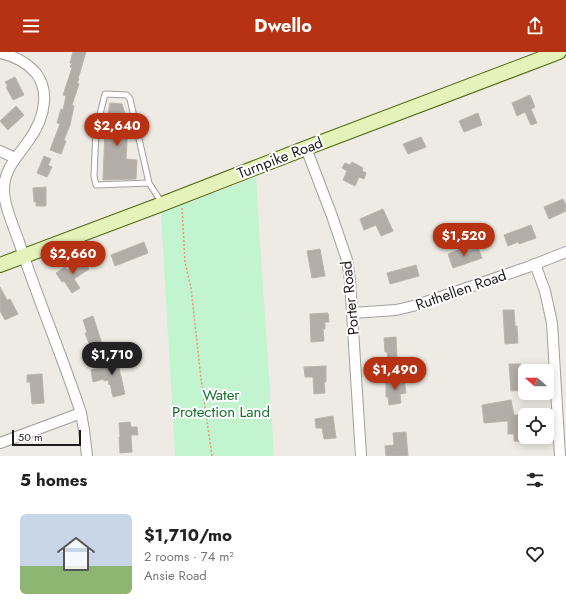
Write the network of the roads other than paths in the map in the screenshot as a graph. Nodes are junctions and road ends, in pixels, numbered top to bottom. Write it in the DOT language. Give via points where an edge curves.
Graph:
graph roads {
  1 [pos="559,52"];
  2 [pos="0,53"];
  3 [pos="306,148"];
  4 [pos="0,151"];
  5 [pos="15,158"];
  6 [pos="149,184"];
  7 [pos="162,204"];
  8 [pos="566,252"];
  9 [pos="24,256"];
  10 [pos="535,264"];
  11 [pos="0,265"];
  12 [pos="352,314"];
  13 [pos="81,413"];
  14 [pos="0,443"];
  15 [pos="87,456"];
  16 [pos="361,456"];
  17 [pos="560,456"];
  1 -- 3 [label="main road, Turnpike Road"];
  2 -- 5 [label="street" via="16,57 28,65 39,78 45,94 40,120"];
  3 -- 7 [label="main road, Turnpike Road"];
  3 -- 12 [label="street, Porter Road" via="347,260"];
  4 -- 5 [label="street"];
  5 -- 9 [label="street" via="7,174 4,192"];
  6 -- 6 [label="lane" via="130,99 127,95 105,94 96,130 96,185"];
  6 -- 7 [label="lane"];
  7 -- 9 [label="main road, Turnpike Road"];
  8 -- 10 [label="street, Ruthellen Road"];
  9 -- 11 [label="main road, Turnpike Road"];
  9 -- 13 [label="street"];
  10 -- 12 [label="street, Ruthellen Road" via="406,308"];
  10 -- 17 [label="street" via="545,291 552,323"];
  12 -- 16 [label="street, Porter Road"];
  13 -- 14 [label="street"];
  13 -- 15 [label="street"];
}
